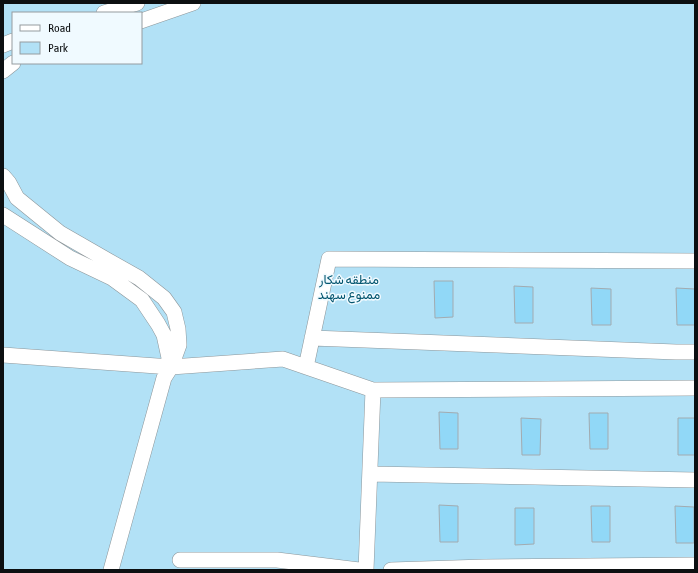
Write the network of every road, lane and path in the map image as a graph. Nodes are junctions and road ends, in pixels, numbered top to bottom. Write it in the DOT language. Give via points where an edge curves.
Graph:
graph roads {
  1 [pos="137,3"];
  2 [pos="193,3"];
  3 [pos="107,12"];
  4 [pos="142,21"];
  5 [pos="12,64"];
  6 [pos="3,71"];
  7 [pos="5,181"];
  8 [pos="3,215"];
  9 [pos="695,261"];
  10 [pos="312,338"];
  11 [pos="695,352"];
  12 [pos="3,355"];
  13 [pos="171,367"];
  14 [pos="306,367"];
  15 [pos="695,388"];
  16 [pos="373,390"];
  17 [pos="370,474"];
  18 [pos="695,480"];
  19 [pos="180,560"];
  20 [pos="695,565"];
  21 [pos="111,570"];
  22 [pos="359,570"];
  23 [pos="366,570"];
  24 [pos="391,570"];
  1 -- 3 [label="street"];
  2 -- 4 [label="street"];
  5 -- 6 [label="street"];
  7 -- 13 [label="street" via="17,198 60,233 138,278 164,298 174,312 178,329 179,345"];
  8 -- 13 [label="street" via="70,258 112,278 142,300 164,335"];
  9 -- 10 [label="street" via="328,258"];
  10 -- 11 [label="street"];
  10 -- 14 [label="street"];
  12 -- 13 [label="street"];
  13 -- 14 [label="street" via="283,359"];
  13 -- 21 [label="street" via="164,378"];
  14 -- 16 [label="street"];
  15 -- 16 [label="street"];
  16 -- 17 [label="street"];
  17 -- 18 [label="street"];
  17 -- 23 [label="street"];
  19 -- 22 [label="street" via="277,560"];
  20 -- 24 [label="street"];
}
